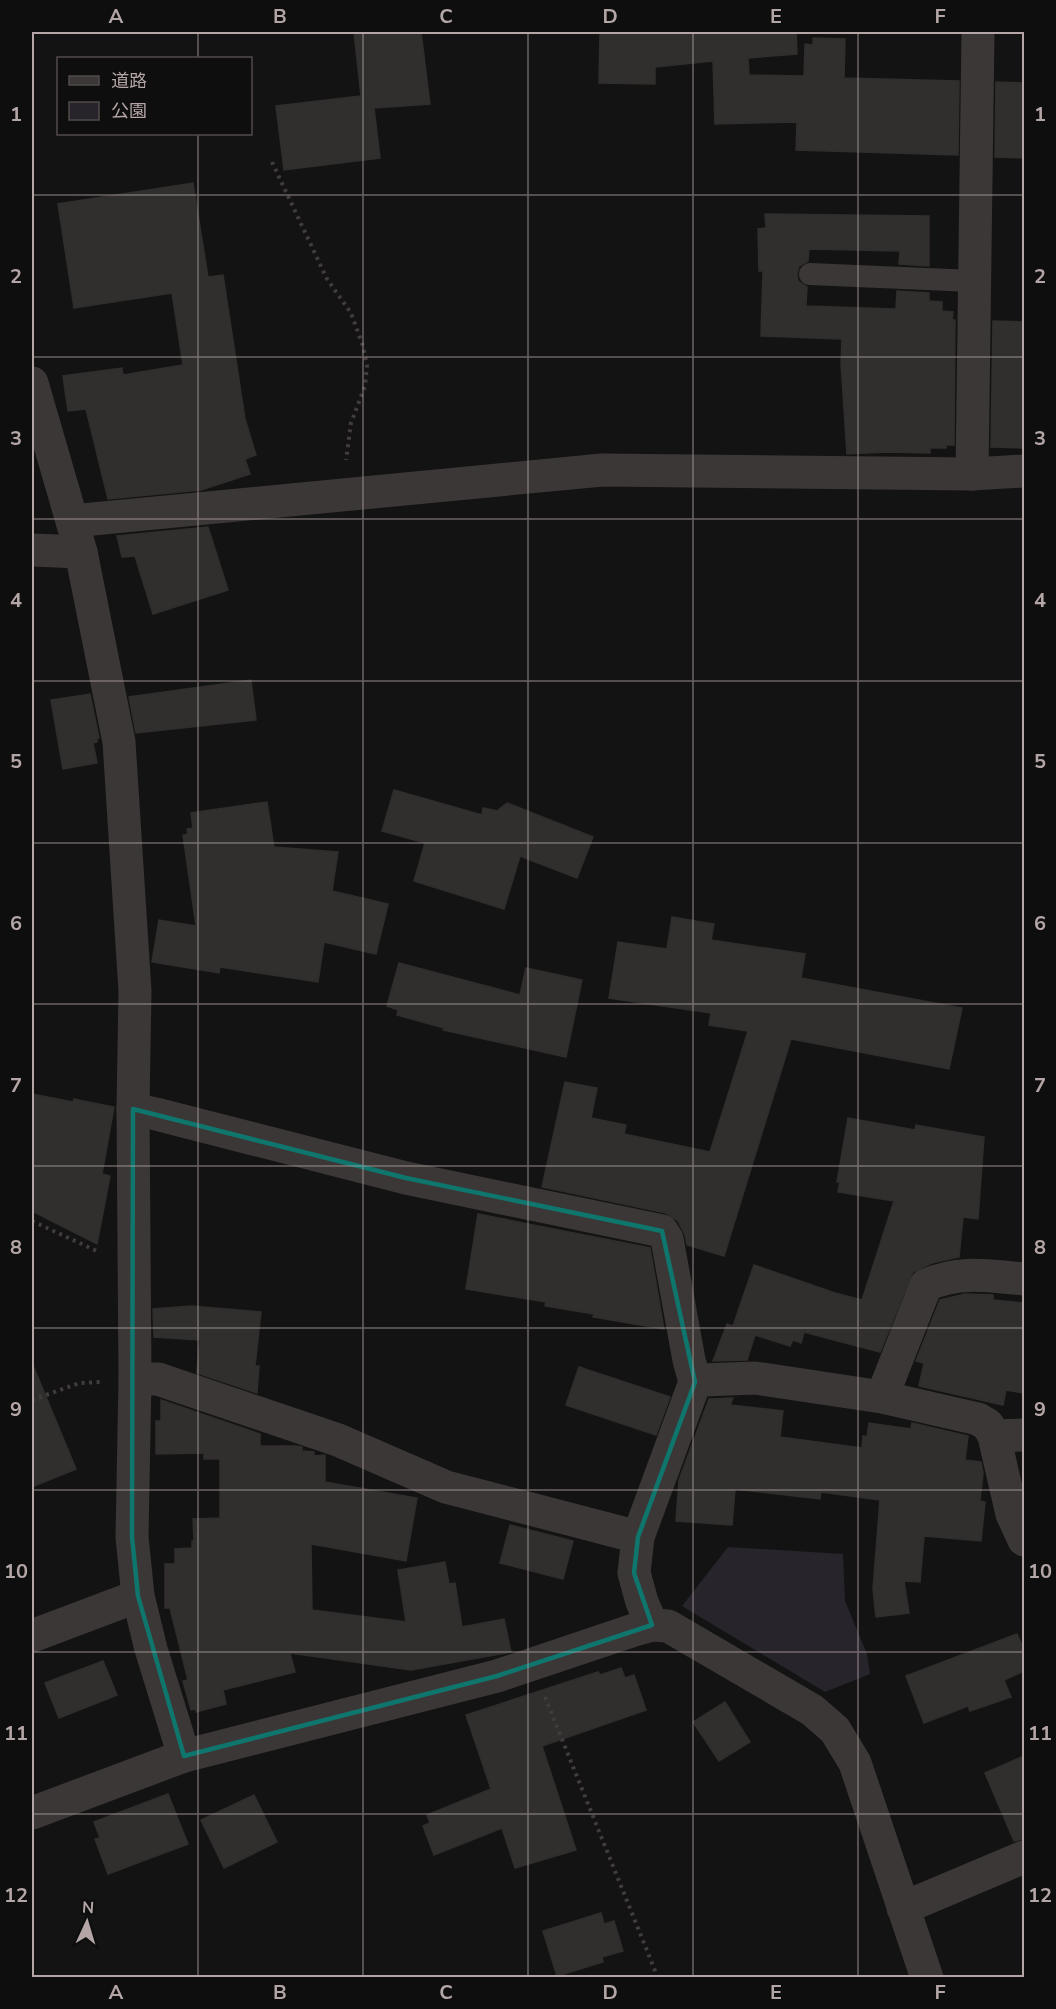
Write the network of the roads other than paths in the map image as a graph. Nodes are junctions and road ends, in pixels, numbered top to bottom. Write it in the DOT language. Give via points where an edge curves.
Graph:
graph roads {
  1 [pos="978,32"];
  2 [pos="810,274"];
  3 [pos="973,281"];
  4 [pos="32,382"];
  5 [pos="1024,471"];
  6 [pos="972,474"];
  7 [pos="72,521"];
  8 [pos="32,550"];
  9 [pos="81,552"];
  10 [pos="133,1109"];
  11 [pos="1024,1279"];
  12 [pos="135,1379"];
  13 [pos="695,1383"];
  14 [pos="882,1398"];
  15 [pos="1009,1435"];
  16 [pos="638,1537"];
  17 [pos="1024,1540"];
  18 [pos="138,1596"];
  19 [pos="652,1625"];
  20 [pos="32,1636"];
  21 [pos="184,1756"];
  22 [pos="32,1813"];
  23 [pos="1024,1857"];
  24 [pos="903,1908"];
  25 [pos="927,1977"];
  1 -- 3 [label="street"];
  2 -- 3 [label="lane"];
  3 -- 6 [label="street"];
  4 -- 7 [label="street"];
  5 -- 6 [label="street"];
  6 -- 7 [label="street" via="602,471"];
  7 -- 9 [label="street"];
  8 -- 9 [label="street"];
  9 -- 10 [label="street" via="118,742 135,991"];
  10 -- 12 [label="street"];
  10 -- 13 [label="street" via="406,1178 662,1231 668,1239"];
  11 -- 14 [label="street" via="961,1274 926,1285"];
  12 -- 16 [label="street" via="158,1379 338,1440 446,1487"];
  12 -- 18 [label="street" via="132,1537"];
  13 -- 14 [label="street" via="755,1378"];
  13 -- 16 [label="street"];
  14 -- 15 [label="street" via="978,1419"];
  15 -- 17 [label="street" via="1012,1514"];
  16 -- 19 [label="street" via="634,1573"];
  18 -- 20 [label="street"];
  18 -- 21 [label="street"];
  19 -- 21 [label="street" via="497,1676"];
  19 -- 24 [label="street" via="668,1626 679,1632 812,1710 835,1730 855,1763"];
  21 -- 22 [label="street"];
  23 -- 24 [label="street"];
  24 -- 25 [label="street"];
}
